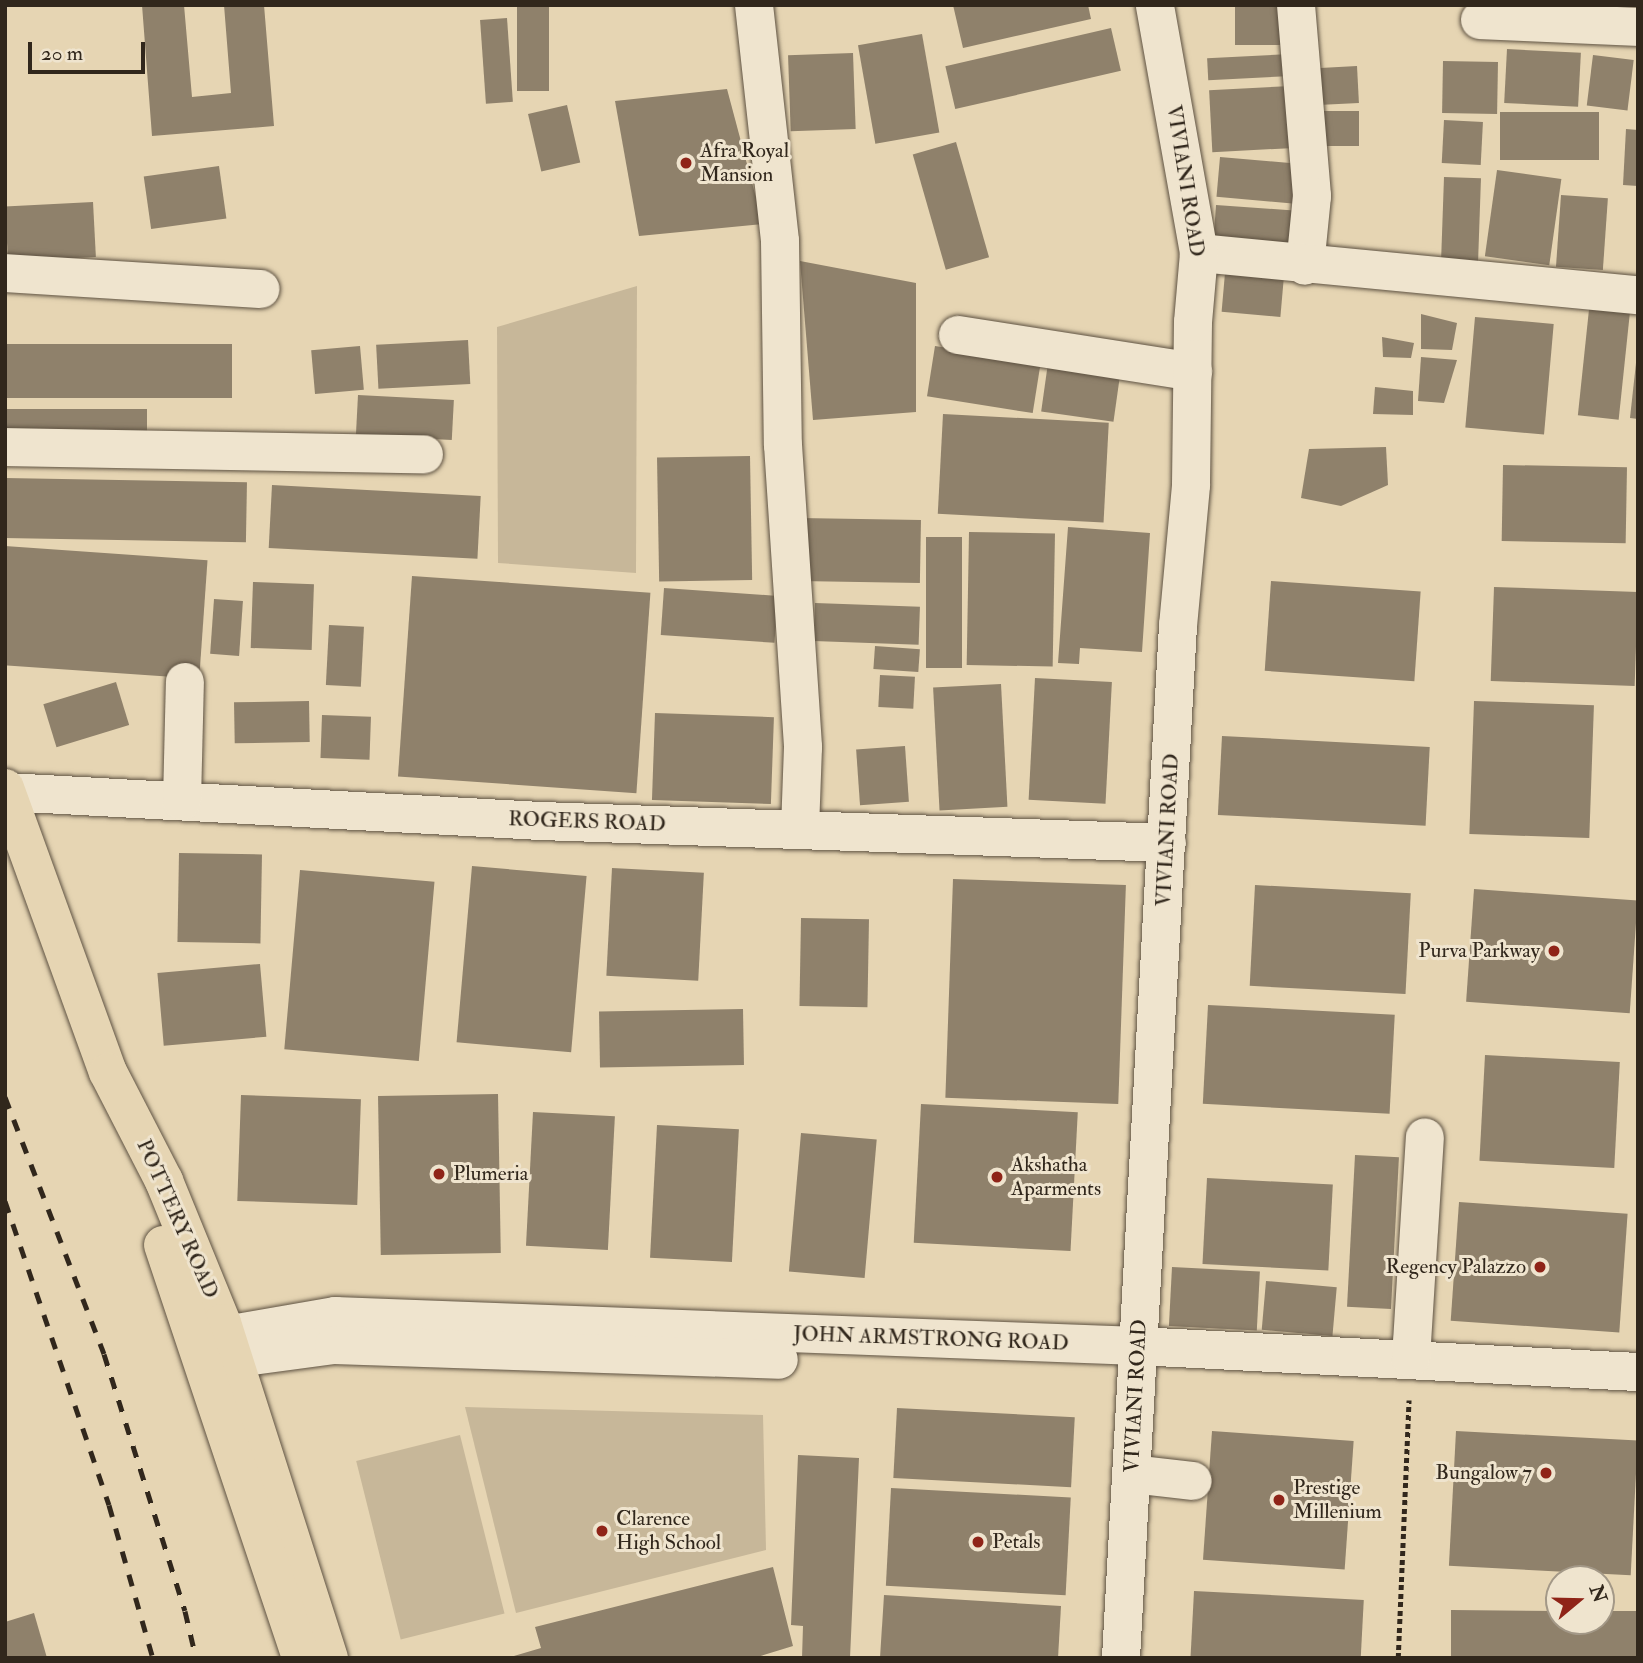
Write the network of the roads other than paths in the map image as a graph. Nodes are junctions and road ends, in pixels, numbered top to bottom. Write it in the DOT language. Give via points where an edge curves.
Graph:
graph roads {
  1 [pos="754,5"];
  2 [pos="1155,5"];
  3 [pos="1296,5"];
  4 [pos="1585,15"];
  5 [pos="1480,20"];
  6 [pos="1638,27"];
  7 [pos="1199,253"];
  8 [pos="1305,266"];
  9 [pos="5,273"];
  10 [pos="260,289"];
  11 [pos="1638,295"];
  12 [pos="958,335"];
  13 [pos="1193,372"];
  14 [pos="5,447"];
  15 [pos="424,454"];
  16 [pos="185,682"];
  17 [pos="6,790"];
  18 [pos="182,801"];
  19 [pos="800,830"];
  20 [pos="1167,843"];
  21 [pos="108,1072"];
  22 [pos="1425,1137"];
  23 [pos="230,1346"];
  24 [pos="1138,1355"];
  25 [pos="1411,1368"];
  26 [pos="1638,1372"];
  27 [pos="1638,1392"];
  28 [pos="1132,1474"];
  29 [pos="1193,1481"];
  30 [pos="301,1658"];
  31 [pos="329,1658"];
  32 [pos="1121,1658"];
  1 -- 19 [label="street" via="780,240 783,445 803,747"];
  2 -- 7 [label="street, VIVIANI ROAD"];
  3 -- 8 [label="street" via="1312,196"];
  4 -- 5 [label="street"];
  4 -- 6 [label="street"];
  7 -- 8 [label="street"];
  7 -- 13 [label="street, VIVIANI ROAD"];
  8 -- 11 [label="street"];
  9 -- 10 [label="street"];
  12 -- 13 [label="street"];
  13 -- 20 [label="street, VIVIANI ROAD" via="1191,485 1178,626"];
  14 -- 15 [label="street"];
  16 -- 18 [label="street"];
  17 -- 18 [label="street, ROGERS ROAD"];
  17 -- 21 [label="main road, POTTERY ROAD"];
  18 -- 19 [label="street, ROGERS ROAD"];
  19 -- 20 [label="street, ROGERS ROAD"];
  20 -- 24 [label="street, VIVIANI ROAD"];
  21 -- 23 [label="main road, POTTERY ROAD" via="164,1181"];
  21 -- 30 [label="main road"];
  22 -- 25 [label="street"];
  23 -- 24 [label="street, JOHN ARMSTRONG ROAD" via="334,1345 792,1360"];
  23 -- 31 [label="main road, POTTERY ROAD"];
  24 -- 25 [label="street, JOHN ARMSTRONG ROAD"];
  24 -- 28 [label="street, VIVIANI ROAD"];
  25 -- 26 [label="street, JOHN ARMSTRONG ROAD"];
  25 -- 27 [label="street, JOHN ARMSTRONG ROAD"];
  28 -- 29 [label="street"];
  28 -- 32 [label="street, VIVIANI ROAD"];
}
